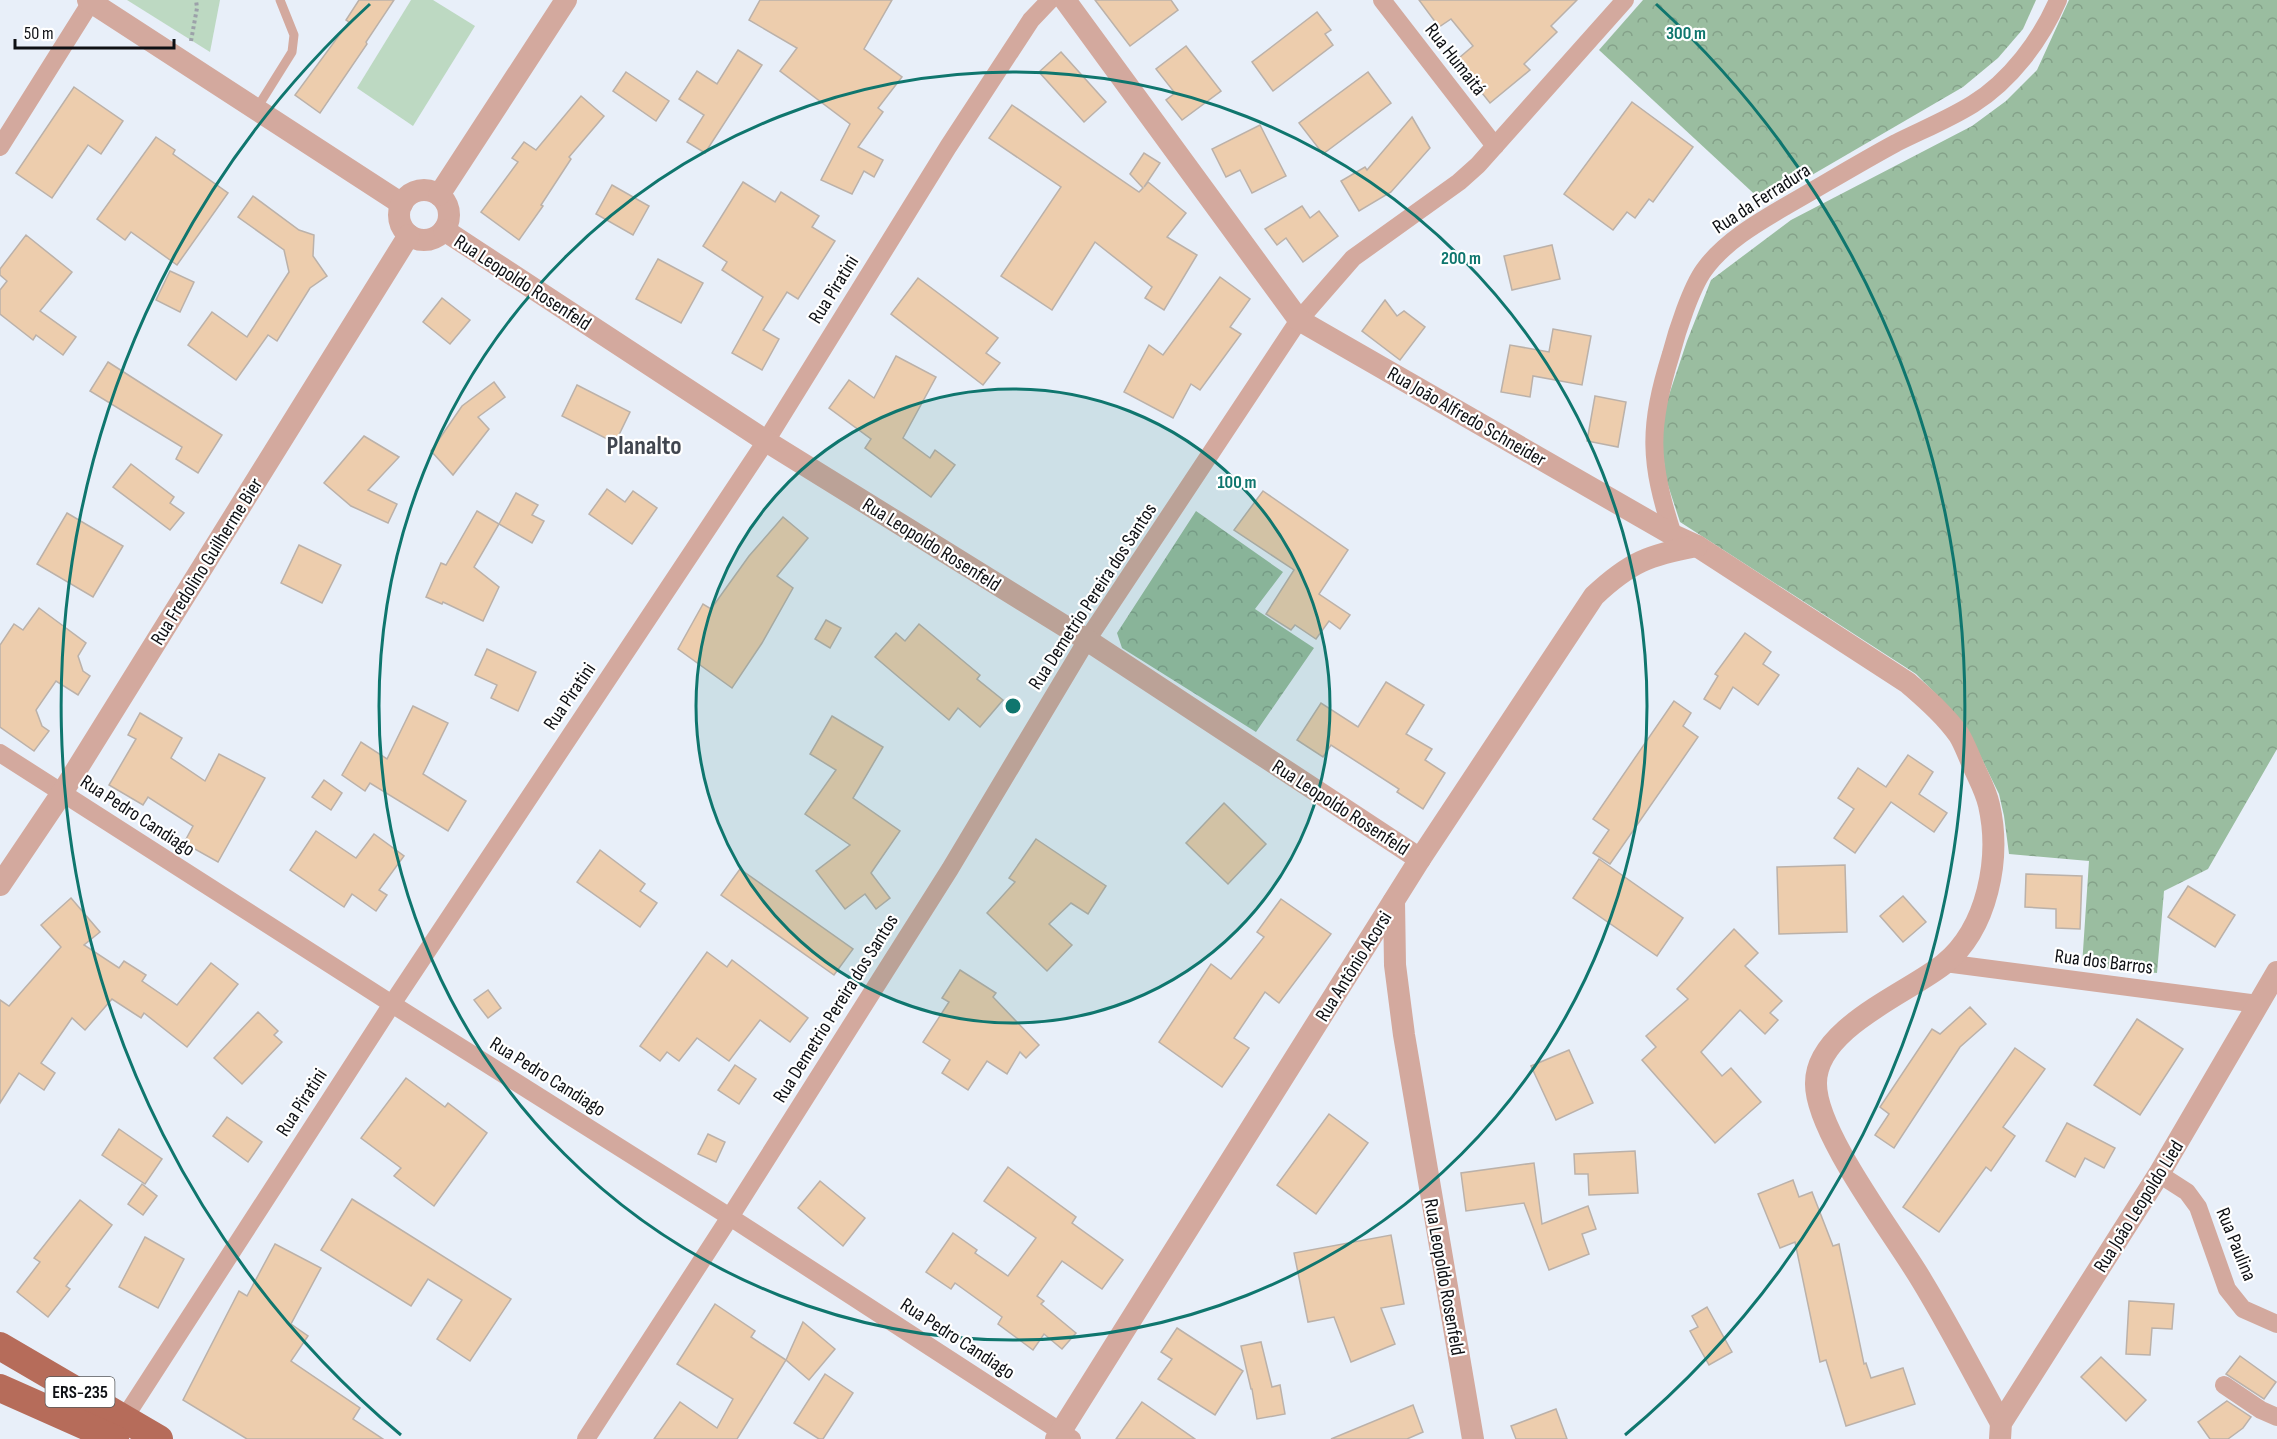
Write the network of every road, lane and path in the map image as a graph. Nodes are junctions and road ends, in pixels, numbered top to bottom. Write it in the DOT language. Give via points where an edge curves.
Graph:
graph roads {
  1 [pos="196,0"];
  2 [pos="280,0"];
  3 [pos="566,0"];
  4 [pos="1050,0"];
  5 [pos="1065,0"];
  6 [pos="1382,0"];
  7 [pos="1625,0"];
  8 [pos="2058,0"];
  9 [pos="90,1"];
  10 [pos="184,62"];
  11 [pos="256,108"];
  12 [pos="1495,146"];
  13 [pos="0,147"];
  14 [pos="439,195"];
  15 [pos="402,204"];
  16 [pos="444,230"];
  17 [pos="409,235"];
  18 [pos="1299,320"];
  19 [pos="766,441"];
  20 [pos="1673,535"];
  21 [pos="1697,546"];
  22 [pos="1087,640"];
  23 [pos="0,753"];
  24 [pos="62,793"];
  25 [pos="1420,859"];
  26 [pos="0,885"];
  27 [pos="1394,901"];
  28 [pos="1945,963"];
  29 [pos="2277,972"];
  30 [pos="392,1004"];
  31 [pos="2258,1004"];
  32 [pos="2159,1174"];
  33 [pos="730,1217"];
  34 [pos="2277,1324"];
  35 [pos="0,1346"];
  36 [pos="2224,1385"];
  37 [pos="0,1388"];
  38 [pos="2277,1417"];
  39 [pos="2001,1431"];
  40 [pos="115,1433"];
  41 [pos="1063,1437"];
  42 [pos="159,1439"];
  43 [pos="586,1439"];
  44 [pos="1473,1439"];
  1 -- 10 [label="path" via="193,36"];
  2 -- 11 [label="lane" via="294,34 292,52"];
  3 -- 14 [label="street"];
  4 -- 19 [label="street, Rua Piratini" via="1031,20 948,147"];
  5 -- 18 [label="street, Rua João Alfredo Schneider"];
  6 -- 12 [label="street, Rua Humaitá"];
  7 -- 12 [label="street, Rua Demetrio Pereira dos Santos"];
  8 -- 20 [label="street, Rua da Ferradura" via="2032,48 1974,104 1777,211 1725,246 1703,271 1677,333 1655,413 1655,471"];
  9 -- 10 [label="street"];
  9 -- 13 [label="street"];
  10 -- 11 [label="street"];
  11 -- 15 [label="street"];
  12 -- 18 [label="street, Rua Demetrio Pereira dos Santos" via="1459,182 1353,258"];
  14 -- 15 [label="street" via="431,191 414,192"];
  14 -- 16 [label="street" via="448,207"];
  15 -- 17 [label="street" via="400,220"];
  16 -- 17 [label="street" via="423,240"];
  16 -- 19 [label="street, Rua Leopoldo Rosenfeld"];
  17 -- 24 [label="street, Rua Fredolino Guilherme Bier"];
  18 -- 20 [label="street, Rua João Alfredo Schneider"];
  18 -- 22 [label="street, Rua Demetrio Pereira dos Santos"];
  19 -- 22 [label="street, Rua Leopoldo Rosenfeld"];
  19 -- 30 [label="street, Rua Piratini"];
  20 -- 21 [label="street, Rua João Alfredo Schneider"];
  21 -- 25 [label="street, Rua Antônio Acorsi" via="1659,553 1635,564 1616,575 1594,596"];
  21 -- 28 [label="street, Rua João Alfredo Schneider" via="1908,683 1935,706 1959,735 1989,804 1993,837 1987,893 1979,917"];
  22 -- 25 [label="street, Rua Leopoldo Rosenfeld"];
  22 -- 33 [label="street, Rua Demetrio Pereira dos Santos" via="950,869"];
  23 -- 24 [label="street, Rua Pedro Candiago"];
  24 -- 26 [label="street, Rua Fredolino Guilherme Bier"];
  24 -- 30 [label="street, Rua Pedro Candiago"];
  25 -- 27 [label="street, Rua Antônio Acorsi"];
  27 -- 41 [label="street, Rua Antônio Acorsi"];
  27 -- 44 [label="street, Rua Leopoldo Rosenfeld" via="1395,964 1404,1035"];
  28 -- 31 [label="street, Rua dos Barros"];
  28 -- 39 [label="street, Rua João Alfredo Schneider" via="1856,1021 1834,1041 1818,1067 1815,1082 1817,1098 1842,1154 1922,1280"];
  29 -- 31 [label="street, Rua João Leopoldo Lied"];
  30 -- 33 [label="street, Rua Pedro Candiago"];
  30 -- 40 [label="street, Rua Piratini"];
  31 -- 32 [label="street, Rua João Leopoldo Lied"];
  32 -- 34 [label="street, Rua Paulina" via="2187,1192 2198,1207 2227,1289 2243,1309"];
  32 -- 39 [label="street, Rua João Leopoldo Lied"];
  33 -- 41 [label="street, Rua Pedro Candiago"];
  33 -- 43 [label="street, Rua Demetrio Pereira dos Santos"];
  35 -- 40 [label="main road, ERS-235"];
  36 -- 38 [label="street"];
  37 -- 40 [label="main road, ERS-235"];
  40 -- 42 [label="main road, ERS-235"];
}
